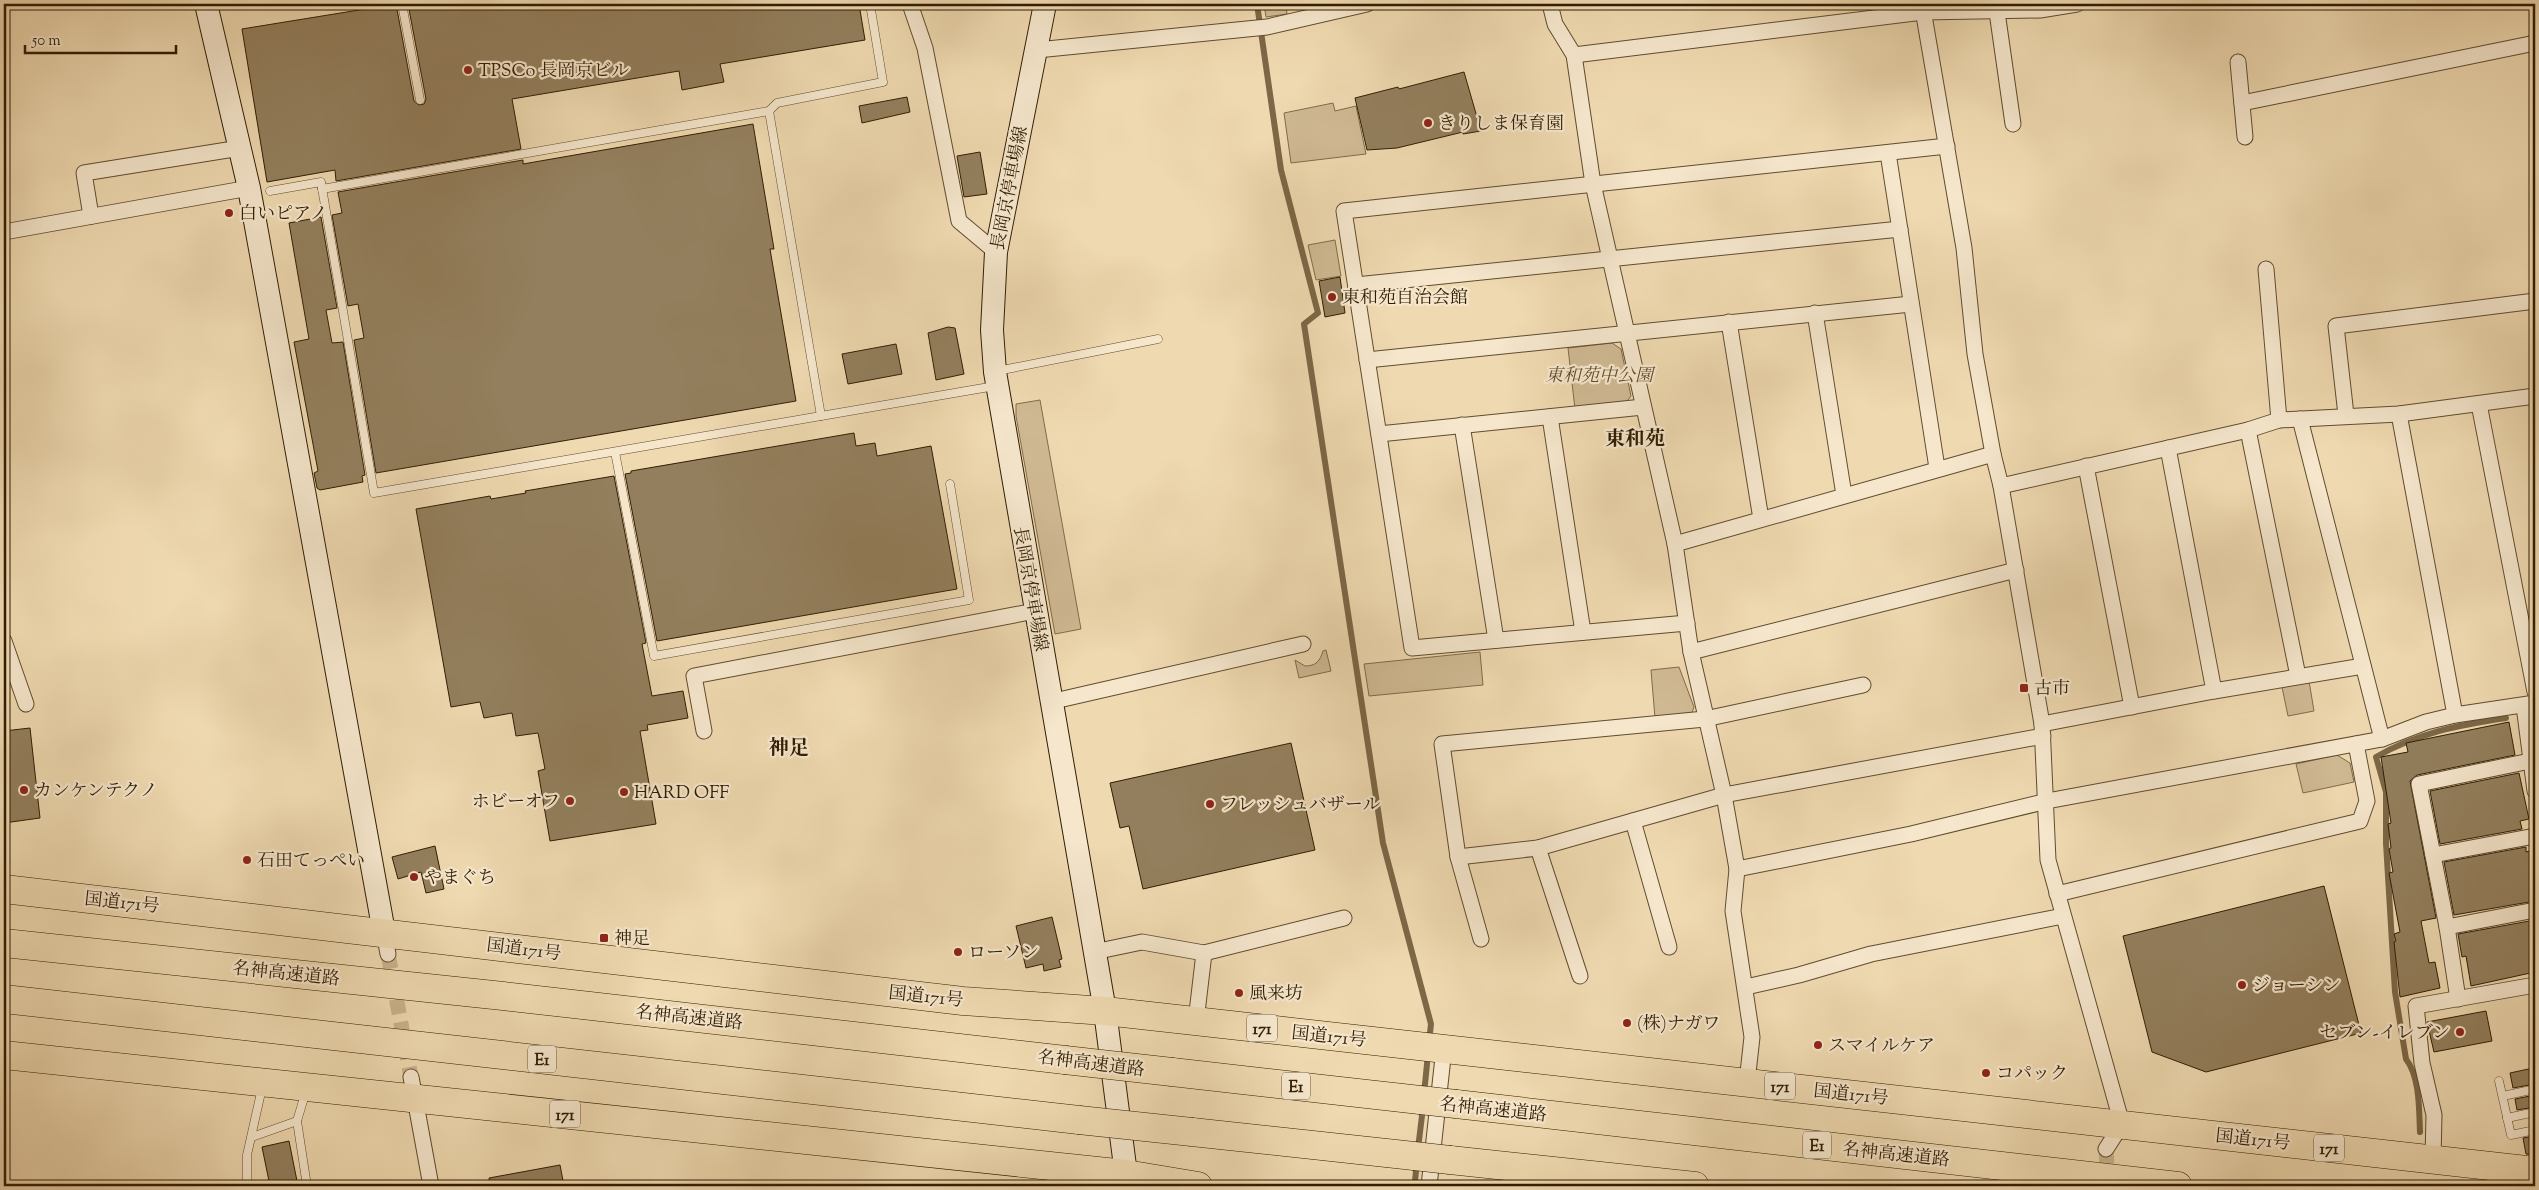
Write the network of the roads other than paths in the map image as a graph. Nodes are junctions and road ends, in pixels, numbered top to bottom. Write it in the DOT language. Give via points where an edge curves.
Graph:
graph roads {
  1 [pos="206,4"];
  2 [pos="402,4"];
  3 [pos="870,4"];
  4 [pos="910,4"];
  5 [pos="1045,4"];
  6 [pos="1367,4"];
  7 [pos="1550,4"];
  8 [pos="2077,4"];
  9 [pos="1923,8"];
  10 [pos="1317,9"];
  11 [pos="1997,12"];
  12 [pos="2535,43"];
  13 [pos="1037,50"];
  14 [pos="1574,55"];
  15 [pos="2238,62"];
  16 [pos="420,100"];
  17 [pos="2242,103"];
  18 [pos="769,111"];
  19 [pos="2013,124"];
  20 [pos="2245,137"];
  21 [pos="1947,146"];
  22 [pos="240,148"];
  23 [pos="1888,153"];
  24 [pos="1593,184"];
  25 [pos="259,189"];
  26 [pos="322,189"];
  27 [pos="91,216"];
  28 [pos="1900,229"];
  29 [pos="4,232"];
  30 [pos="996,252"];
  31 [pos="1610,259"];
  32 [pos="2266,269"];
  33 [pos="1356,285"];
  34 [pos="2535,301"];
  35 [pos="1911,304"];
  36 [pos="1815,313"];
  37 [pos="1729,322"];
  38 [pos="1627,333"];
  39 [pos="1158,339"];
  40 [pos="1367,360"];
  41 [pos="996,379"];
  42 [pos="2535,396"];
  43 [pos="2479,404"];
  44 [pos="1644,407"];
  45 [pos="2399,414"];
  46 [pos="2346,415"];
  47 [pos="821,416"];
  48 [pos="1550,416"];
  49 [pos="2300,419"];
  50 [pos="2279,420"];
  51 [pos="1462,425"];
  52 [pos="2248,430"];
  53 [pos="1379,434"];
  54 [pos="2168,448"];
  55 [pos="615,452"];
  56 [pos="1993,454"];
  57 [pos="2086,466"];
  58 [pos="1936,468"];
  59 [pos="950,484"];
  60 [pos="2001,486"];
  61 [pos="1844,495"];
  62 [pos="1761,519"];
  63 [pos="1675,544"];
  64 [pos="2016,570"];
  65 [pos="1035,611"];
  66 [pos="1686,623"];
  67 [pos="1583,632"];
  68 [pos="1496,640"];
  69 [pos="4,641"];
  70 [pos="1303,644"];
  71 [pos="1691,652"];
  72 [pos="7,660"];
  73 [pos="2363,666"];
  74 [pos="2298,676"];
  75 [pos="1864,685"];
  76 [pos="2214,692"];
  77 [pos="2535,692"];
  78 [pos="1050,702"];
  79 [pos="26,704"];
  80 [pos="2529,704"];
  81 [pos="2132,707"];
  82 [pos="2456,715"];
  83 [pos="1705,719"];
  84 [pos="2042,730"];
  85 [pos="704,731"];
  86 [pos="2382,739"];
  87 [pos="2356,744"];
  88 [pos="2530,761"];
  89 [pos="2535,791"];
  90 [pos="1724,795"];
  91 [pos="2047,801"];
  92 [pos="1633,821"];
  93 [pos="2535,836"];
  94 [pos="1538,848"];
  95 [pos="2433,855"];
  96 [pos="1458,857"];
  97 [pos="1737,869"];
  98 [pos="4,889"];
  99 [pos="2057,894"];
  100 [pos="2535,910"];
  101 [pos="2063,916"];
  102 [pos="1344,918"];
  103 [pos="2447,928"];
  104 [pos="1481,940"];
  105 [pos="4,943"];
  106 [pos="386,943"];
  107 [pos="1669,946"];
  108 [pos="1094,952"];
  109 [pos="1204,953"];
  110 [pos="1580,976"];
  111 [pos="2535,985"];
  112 [pos="1746,987"];
  113 [pos="4,999"];
  114 [pos="2458,999"];
  115 [pos="1104,1011"];
  116 [pos="1196,1021"];
  117 [pos="1434,1047"];
  118 [pos="4,1055"];
  119 [pos="2500,1081"];
  120 [pos="1747,1082"];
  121 [pos="263,1084"];
  122 [pos="413,1088"];
  123 [pos="306,1089"];
  124 [pos="2535,1089"];
  125 [pos="2503,1096"];
  126 [pos="2535,1112"];
  127 [pos="2507,1118"];
  128 [pos="297,1121"];
  129 [pos="2122,1124"];
  130 [pos="2535,1130"];
  131 [pos="252,1137"];
  132 [pos="2106,1150"];
  133 [pos="2433,1159"];
  134 [pos="2535,1171"];
  135 [pos="1126,1174"];
  136 [pos="247,1186"];
  137 [pos="307,1186"];
  138 [pos="431,1186"];
  139 [pos="1198,1186"];
  140 [pos="1429,1186"];
  141 [pos="1695,1186"];
  142 [pos="2178,1186"];
  1 -- 22 [label="main road"];
  2 -- 16 [label="lane"];
  3 -- 18 [label="lane" via="883,82 777,103"];
  4 -- 30 [label="street" via="925,48 959,221"];
  5 -- 13 [label="main road, 長岡京停車場線"];
  6 -- 10 [label="street"];
  7 -- 14 [label="street" via="1555,24"];
  8 -- 11 [label="street"];
  9 -- 11 [label="street"];
  9 -- 14 [label="street"];
  9 -- 21 [label="street"];
  10 -- 13 [label="street" via="1261,28"];
  11 -- 19 [label="street"];
  12 -- 17 [label="street"];
  13 -- 30 [label="main road, 長岡京停車場線"];
  14 -- 24 [label="street"];
  15 -- 17 [label="street"];
  17 -- 20 [label="street"];
  18 -- 26 [label="lane"];
  18 -- 47 [label="lane"];
  21 -- 23 [label="street"];
  21 -- 56 [label="street" via="1964,248 1975,354"];
  22 -- 25 [label="main road"];
  22 -- 27 [label="street" via="84,173"];
  23 -- 24 [label="street"];
  23 -- 28 [label="street"];
  24 -- 31 [label="street"];
  24 -- 33 [label="street" via="1344,211"];
  25 -- 26 [label="lane" via="321,182"];
  25 -- 27 [label="street"];
  25 -- 106 [label="main road"];
  26 -- 55 [label="lane" via="374,493"];
  27 -- 29 [label="street"];
  28 -- 31 [label="street"];
  28 -- 35 [label="street"];
  30 -- 41 [label="main road, 長岡京停車場線" via="992,330"];
  31 -- 33 [label="street"];
  31 -- 38 [label="street"];
  32 -- 50 [label="street"];
  33 -- 40 [label="street"];
  34 -- 46 [label="street" via="2336,326"];
  35 -- 36 [label="street"];
  35 -- 58 [label="street"];
  36 -- 37 [label="street"];
  36 -- 61 [label="street"];
  37 -- 38 [label="street"];
  37 -- 62 [label="street"];
  38 -- 40 [label="street"];
  38 -- 44 [label="street"];
  39 -- 41 [label="lane"];
  40 -- 53 [label="street"];
  41 -- 47 [label="lane"];
  41 -- 65 [label="main road, 長岡京停車場線"];
  42 -- 43 [label="street"];
  43 -- 45 [label="street"];
  43 -- 77 [label="street"];
  44 -- 48 [label="street"];
  44 -- 63 [label="street"];
  45 -- 46 [label="street"];
  45 -- 82 [label="street"];
  46 -- 49 [label="street"];
  47 -- 55 [label="lane"];
  48 -- 51 [label="street"];
  48 -- 67 [label="street"];
  49 -- 50 [label="street"];
  49 -- 73 [label="street"];
  50 -- 52 [label="street"];
  51 -- 53 [label="street"];
  51 -- 68 [label="street"];
  52 -- 54 [label="street"];
  52 -- 74 [label="street"];
  53 -- 68 [label="street" via="1412,648"];
  54 -- 57 [label="street"];
  54 -- 76 [label="street"];
  55 -- 59 [label="lane" via="654,656 970,600"];
  56 -- 58 [label="street"];
  56 -- 60 [label="street"];
  57 -- 60 [label="street"];
  57 -- 81 [label="street"];
  58 -- 61 [label="street"];
  60 -- 64 [label="street"];
  61 -- 62 [label="street"];
  62 -- 63 [label="street"];
  63 -- 66 [label="street"];
  64 -- 71 [label="street"];
  64 -- 84 [label="street"];
  65 -- 78 [label="main road, 長岡京停車場線"];
  65 -- 85 [label="street" via="694,676"];
  66 -- 67 [label="street"];
  66 -- 71 [label="street"];
  67 -- 68 [label="street"];
  69 -- 72 [label="street"];
  70 -- 78 [label="street"];
  71 -- 83 [label="street"];
  72 -- 79 [label="street"];
  73 -- 74 [label="street"];
  73 -- 86 [label="street"];
  74 -- 76 [label="street"];
  75 -- 83 [label="street"];
  76 -- 81 [label="street"];
  78 -- 108 [label="main road, 長岡京停車場線"];
  80 -- 82 [label="street"];
  80 -- 88 [label="street"];
  81 -- 84 [label="street"];
  82 -- 86 [label="street" via="2426,722"];
  83 -- 90 [label="street"];
  83 -- 96 [label="street" via="1442,744"];
  84 -- 90 [label="street"];
  84 -- 91 [label="street"];
  86 -- 87 [label="street"];
  87 -- 91 [label="street"];
  87 -- 99 [label="street" via="2367,801 2360,822"];
  88 -- 89 [label="street"];
  88 -- 95 [label="street" via="2420,784"];
  90 -- 92 [label="street"];
  90 -- 97 [label="street"];
  91 -- 97 [label="street" via="1911,834"];
  91 -- 99 [label="street" via="2048,860"];
  92 -- 94 [label="street"];
  92 -- 107 [label="street"];
  93 -- 95 [label="street"];
  94 -- 96 [label="street"];
  94 -- 110 [label="street"];
  95 -- 103 [label="street"];
  96 -- 104 [label="street"];
  97 -- 112 [label="street" via="1733,912"];
  98 -- 106 [label="highway, 国道171号 / 171"];
  99 -- 101 [label="street"];
  100 -- 103 [label="street"];
  101 -- 112 [label="street" via="1871,954 1799,976"];
  101 -- 129 [label="street"];
  102 -- 109 [label="street"];
  103 -- 114 [label="street"];
  105 -- 142 [label="highway, 名神高速道路 / E1, bridge" via="513,997"];
  106 -- 115 [label="highway, 国道171号 / 171"];
  108 -- 109 [label="street" via="1142,942"];
  108 -- 115 [label="main road, 長岡京停車場線"];
  109 -- 116 [label="street"];
  111 -- 114 [label="street"];
  112 -- 120 [label="street" via="1752,1037"];
  113 -- 141 [label="highway, E1, bridge"];
  114 -- 133 [label="street" via="2416,1006 2422,1063 2434,1115"];
  115 -- 116 [label="highway, 国道171号 / 171"];
  115 -- 135 [label="main road, 長岡京停車場線"];
  116 -- 117 [label="highway, 国道171号 / 171"];
  117 -- 120 [label="highway, 国道171号 / 171"];
  117 -- 140 [label="street"];
  118 -- 121 [label="highway, 171"];
  119 -- 125 [label="lane"];
  120 -- 129 [label="highway, 国道171号 / 171"];
  121 -- 123 [label="highway, 171"];
  121 -- 131 [label="lane"];
  122 -- 123 [label="highway, 171"];
  122 -- 135 [label="highway, 171" via="695,1127"];
  122 -- 138 [label="street"];
  123 -- 128 [label="lane"];
  124 -- 125 [label="lane"];
  125 -- 127 [label="lane"];
  126 -- 127 [label="lane"];
  127 -- 130 [label="lane" via="2511,1135"];
  128 -- 131 [label="lane"];
  128 -- 137 [label="lane"];
  129 -- 132 [label="street"];
  129 -- 133 [label="highway, 国道171号 / 171"];
  131 -- 136 [label="lane" via="247,1156"];
  133 -- 134 [label="highway, 国道171号 / 171"];
  135 -- 139 [label="highway, 171"];
}
